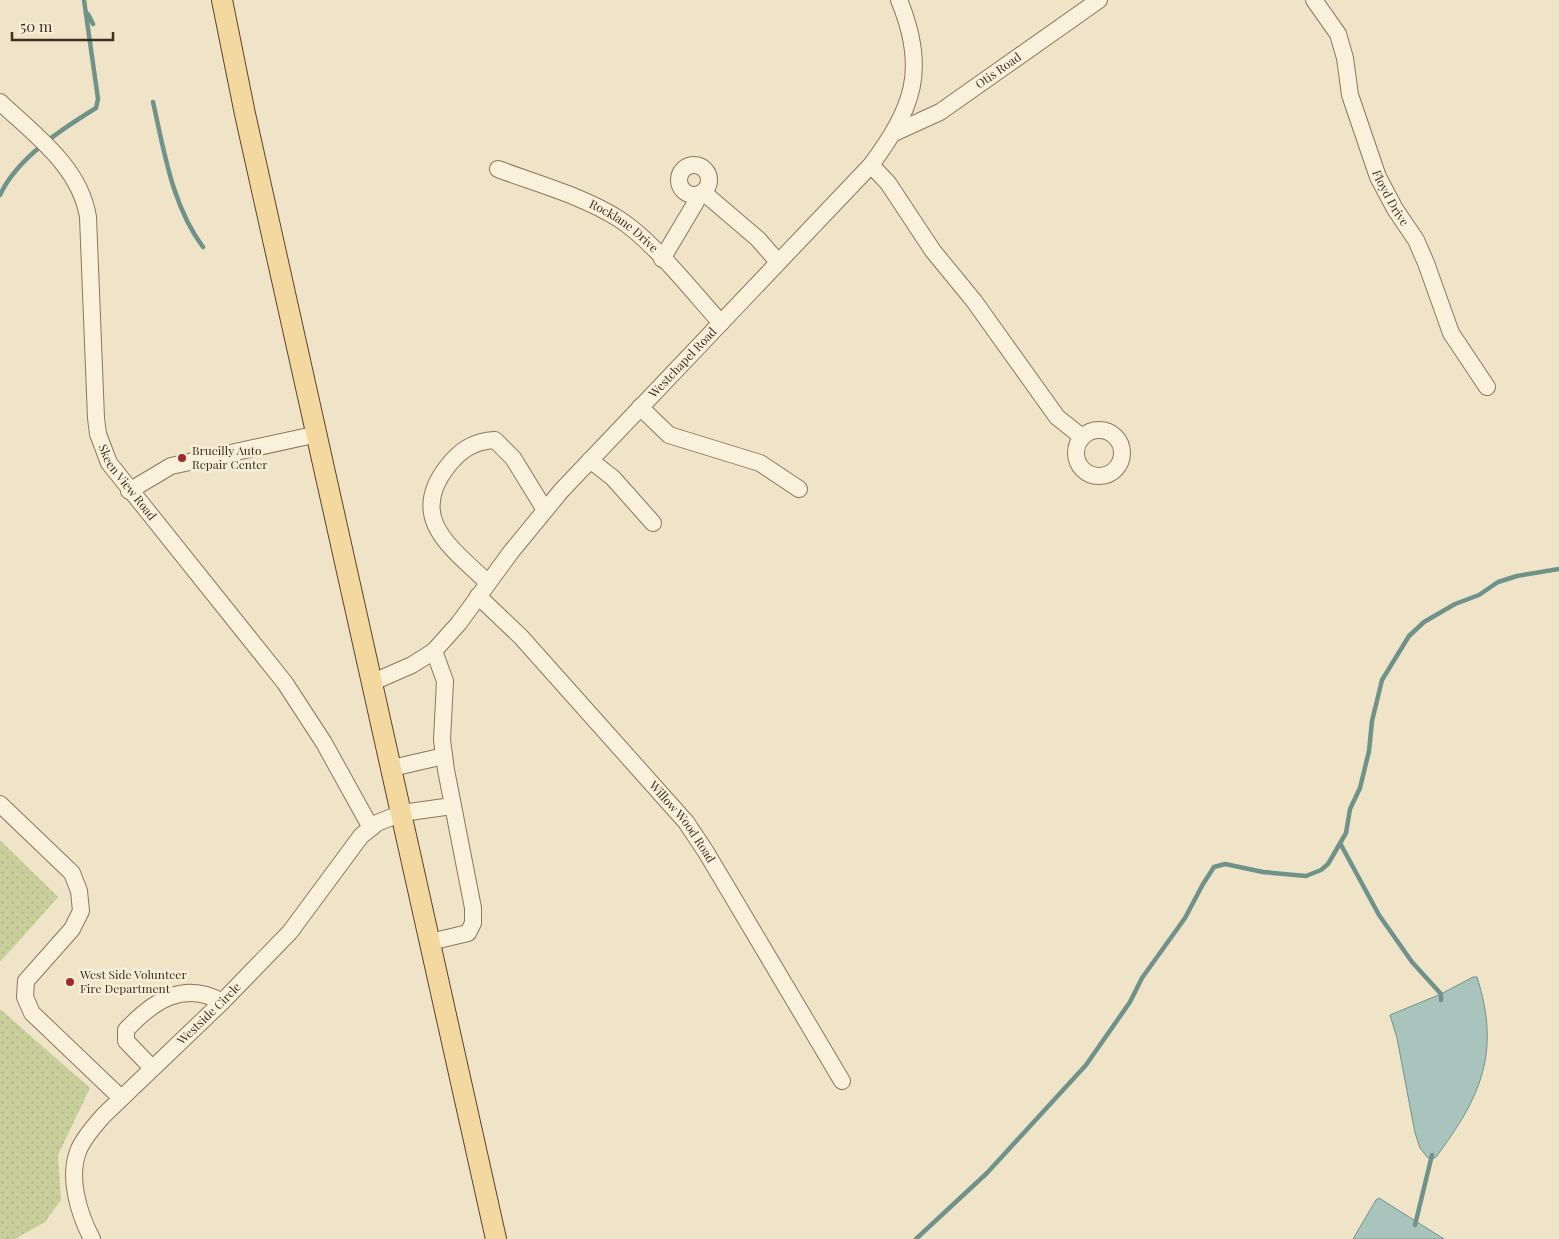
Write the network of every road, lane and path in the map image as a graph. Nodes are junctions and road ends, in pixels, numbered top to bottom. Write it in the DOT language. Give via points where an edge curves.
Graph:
graph roads {
  1 [pos="210,0"];
  2 [pos="222,0"];
  3 [pos="899,0"];
  4 [pos="1099,0"];
  5 [pos="1314,0"];
  6 [pos="0,102"];
  7 [pos="245,114"];
  8 [pos="894,133"];
  9 [pos="871,165"];
  10 [pos="498,169"];
  11 [pos="662,259"];
  12 [pos="778,262"];
  13 [pos="721,322"];
  14 [pos="1487,388"];
  15 [pos="640,407"];
  16 [pos="318,434"];
  17 [pos="1082,437"];
  18 [pos="590,460"];
  19 [pos="799,489"];
  20 [pos="129,491"];
  21 [pos="545,510"];
  22 [pos="653,523"];
  23 [pos="488,583"];
  24 [pos="478,596"];
  25 [pos="434,651"];
  26 [pos="373,682"];
  27 [pos="444,756"];
  28 [pos="392,768"];
  29 [pos="0,804"];
  30 [pos="452,806"];
  31 [pos="402,813"];
  32 [pos="370,828"];
  33 [pos="430,942"];
  34 [pos="222,1002"];
  35 [pos="152,1068"];
  36 [pos="842,1081"];
  37 [pos="121,1098"];
  38 [pos="92,1239"];
  39 [pos="496,1239"];
  1 -- 7 [label="main road"];
  2 -- 7 [label="main road"];
  3 -- 8 [label="street, Westchapel Road" via="910,32 914,66 909,100"];
  4 -- 8 [label="street, Otis Road" via="940,112"];
  5 -- 14 [label="street, Floyd Drive" via="1332,23 1342,46 1350,95 1378,177 1419,248 1446,322"];
  6 -- 20 [label="street, Skeen View Road" via="65,165 86,202 98,434 109,463"];
  7 -- 16 [label="main road"];
  8 -- 9 [label="street, Westchapel Road"];
  9 -- 12 [label="street, Westchapel Road"];
  9 -- 17 [label="street" via="888,183 933,251 974,301 1057,416"];
  10 -- 11 [label="street, Rocklane Drive" via="596,206 641,236"];
  11 -- 12 [label="street" via="699,194 758,239"];
  11 -- 13 [label="street, Rocklane Drive"];
  12 -- 13 [label="street, Westchapel Road"];
  13 -- 15 [label="street, Westchapel Road"];
  15 -- 18 [label="street, Westchapel Road"];
  15 -- 19 [label="street" via="668,435 760,463"];
  16 -- 20 [label="street" via="171,466"];
  16 -- 26 [label="main road"];
  18 -- 21 [label="street, Westchapel Road"];
  18 -- 22 [label="street" via="613,478"];
  20 -- 32 [label="street, Skeen View Road" via="290,690 324,743"];
  21 -- 23 [label="street, Westchapel Road"];
  21 -- 23 [label="street" via="513,458 495,440 479,441 455,457 438,478 430,503 434,525 448,544"];
  23 -- 24 [label="street, Westchapel Road"];
  24 -- 25 [label="street, Westchapel Road"];
  24 -- 36 [label="street, Willow Wood Road" via="527,644 686,822"];
  25 -- 26 [label="street, Westchapel Road" via="412,666"];
  25 -- 27 [label="street" via="445,681"];
  26 -- 28 [label="main road"];
  27 -- 28 [label="street"];
  27 -- 30 [label="street"];
  28 -- 31 [label="main road"];
  29 -- 37 [label="street" via="72,873 79,891 81,911 72,929 26,981 24,997 32,1013"];
  30 -- 31 [label="street, Westside Circle"];
  30 -- 33 [label="street" via="473,908 473,923 468,933"];
  31 -- 32 [label="street, Westside Circle"];
  31 -- 33 [label="main road"];
  32 -- 34 [label="street, Westside Circle" via="290,932"];
  33 -- 39 [label="main road"];
  34 -- 35 [label="street, Westside Circle"];
  34 -- 35 [label="street" via="208,994 186,992 156,1002 136,1019 126,1030 126,1041"];
  35 -- 37 [label="street, Westside Circle"];
  37 -- 38 [label="street, Westside Circle" via="89,1133 79,1150 75,1166 78,1203"];
}
